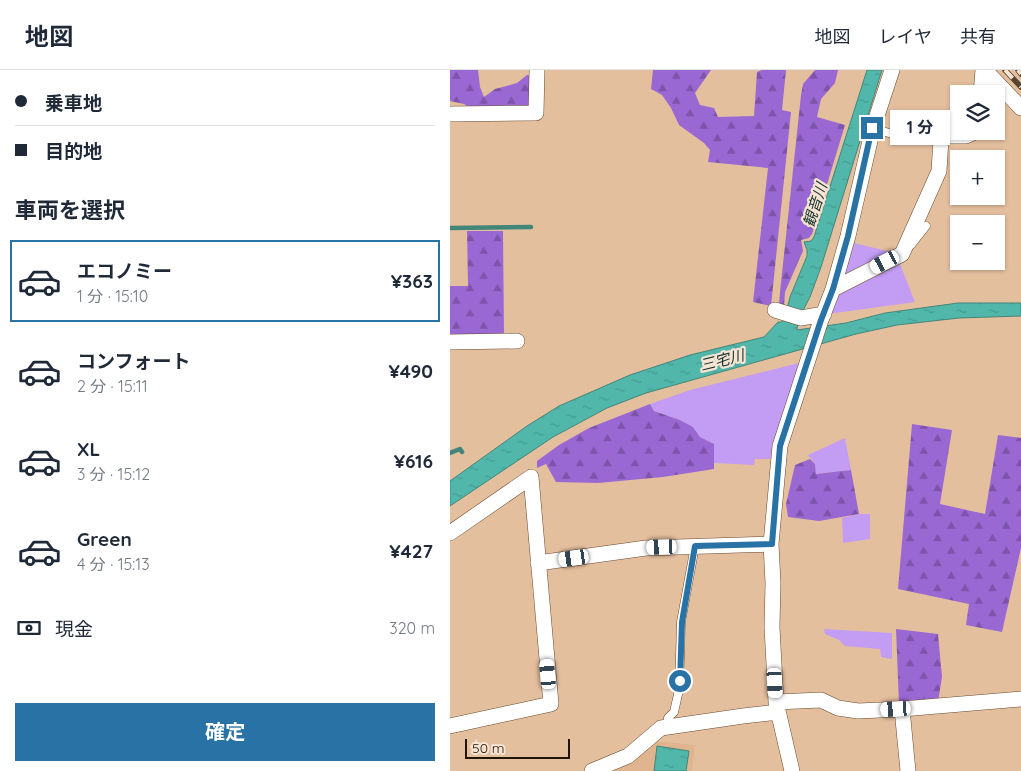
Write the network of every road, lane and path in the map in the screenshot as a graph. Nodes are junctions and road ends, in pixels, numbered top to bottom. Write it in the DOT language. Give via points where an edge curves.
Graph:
graph roads {
  1 [pos="537,70"];
  2 [pos="892,70"];
  3 [pos="984,70"];
  4 [pos="982,85"];
  5 [pos="1021,108"];
  6 [pos="450,114"];
  7 [pos="872,128"];
  8 [pos="950,136"];
  9 [pos="911,140"];
  10 [pos="926,226"];
  11 [pos="902,254"];
  12 [pos="833,289"];
  13 [pos="778,312"];
  14 [pos="822,317"];
  15 [pos="517,341"];
  16 [pos="450,342"];
  17 [pos="450,533"];
  18 [pos="772,544"];
  19 [pos="695,546"];
  20 [pos="538,563"];
  21 [pos="1021,699"];
  22 [pos="777,707"];
  23 [pos="902,709"];
  24 [pos="450,726"];
  25 [pos="666,728"];
  26 [pos="592,771"];
  27 [pos="792,771"];
  28 [pos="908,771"];
  1 -- 6 [label="street" via="536,113"];
  2 -- 7 [label="street"];
  3 -- 4 [label="street"];
  3 -- 5 [label="street"];
  7 -- 9 [label="lane"];
  7 -- 12 [label="street"];
  8 -- 11 [label="street" via="941,139 939,171"];
  10 -- 11 [label="lane"];
  11 -- 12 [label="street"];
  12 -- 14 [label="street"];
  13 -- 14 [label="street" via="801,318"];
  14 -- 18 [label="street" via="780,446"];
  15 -- 16 [label="street"];
  17 -- 20 [label="street" via="531,478"];
  18 -- 19 [label="street"];
  18 -- 22 [label="street" via="772,627"];
  19 -- 20 [label="street" via="646,548"];
  19 -- 25 [label="lane" via="682,622 680,690"];
  20 -- 24 [label="street" via="551,704"];
  21 -- 23 [label="street"];
  22 -- 23 [label="street" via="821,700 838,708 858,711"];
  22 -- 25 [label="street" via="743,716"];
  22 -- 27 [label="street"];
  23 -- 28 [label="street"];
  25 -- 26 [label="street" via="661,728 628,756"];
}
